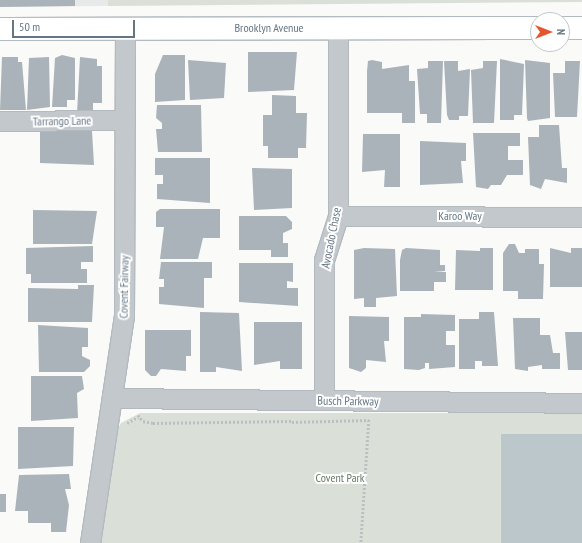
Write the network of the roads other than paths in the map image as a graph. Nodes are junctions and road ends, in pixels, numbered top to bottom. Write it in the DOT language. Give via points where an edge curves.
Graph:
graph roads {
  1 [pos="338,28"];
  2 [pos="530,28"];
  3 [pos="570,28"];
  4 [pos="582,28"];
  5 [pos="0,29"];
  6 [pos="124,29"];
  7 [pos="124,120"];
  8 [pos="0,121"];
  9 [pos="338,216"];
  10 [pos="582,217"];
  11 [pos="114,398"];
  12 [pos="324,400"];
  13 [pos="582,403"];
  14 [pos="90,543"];
  1 -- 2 [label="street, Brooklyn Avenue"];
  1 -- 6 [label="street, Brooklyn Avenue"];
  1 -- 9 [label="street, Avocado Chase"];
  3 -- 4 [label="street"];
  5 -- 6 [label="street, Brooklyn Avenue"];
  6 -- 7 [label="street, Covent Fairway"];
  7 -- 8 [label="street, Tarrango Lane"];
  7 -- 11 [label="street, Covent Fairway" via="124,316"];
  9 -- 10 [label="street, Karoo Way"];
  9 -- 12 [label="street, Avocado Chase" via="324,260"];
  11 -- 12 [label="street, Busch Parkway"];
  11 -- 14 [label="street, Covent Fairway"];
  12 -- 13 [label="street, Busch Parkway"];
}
